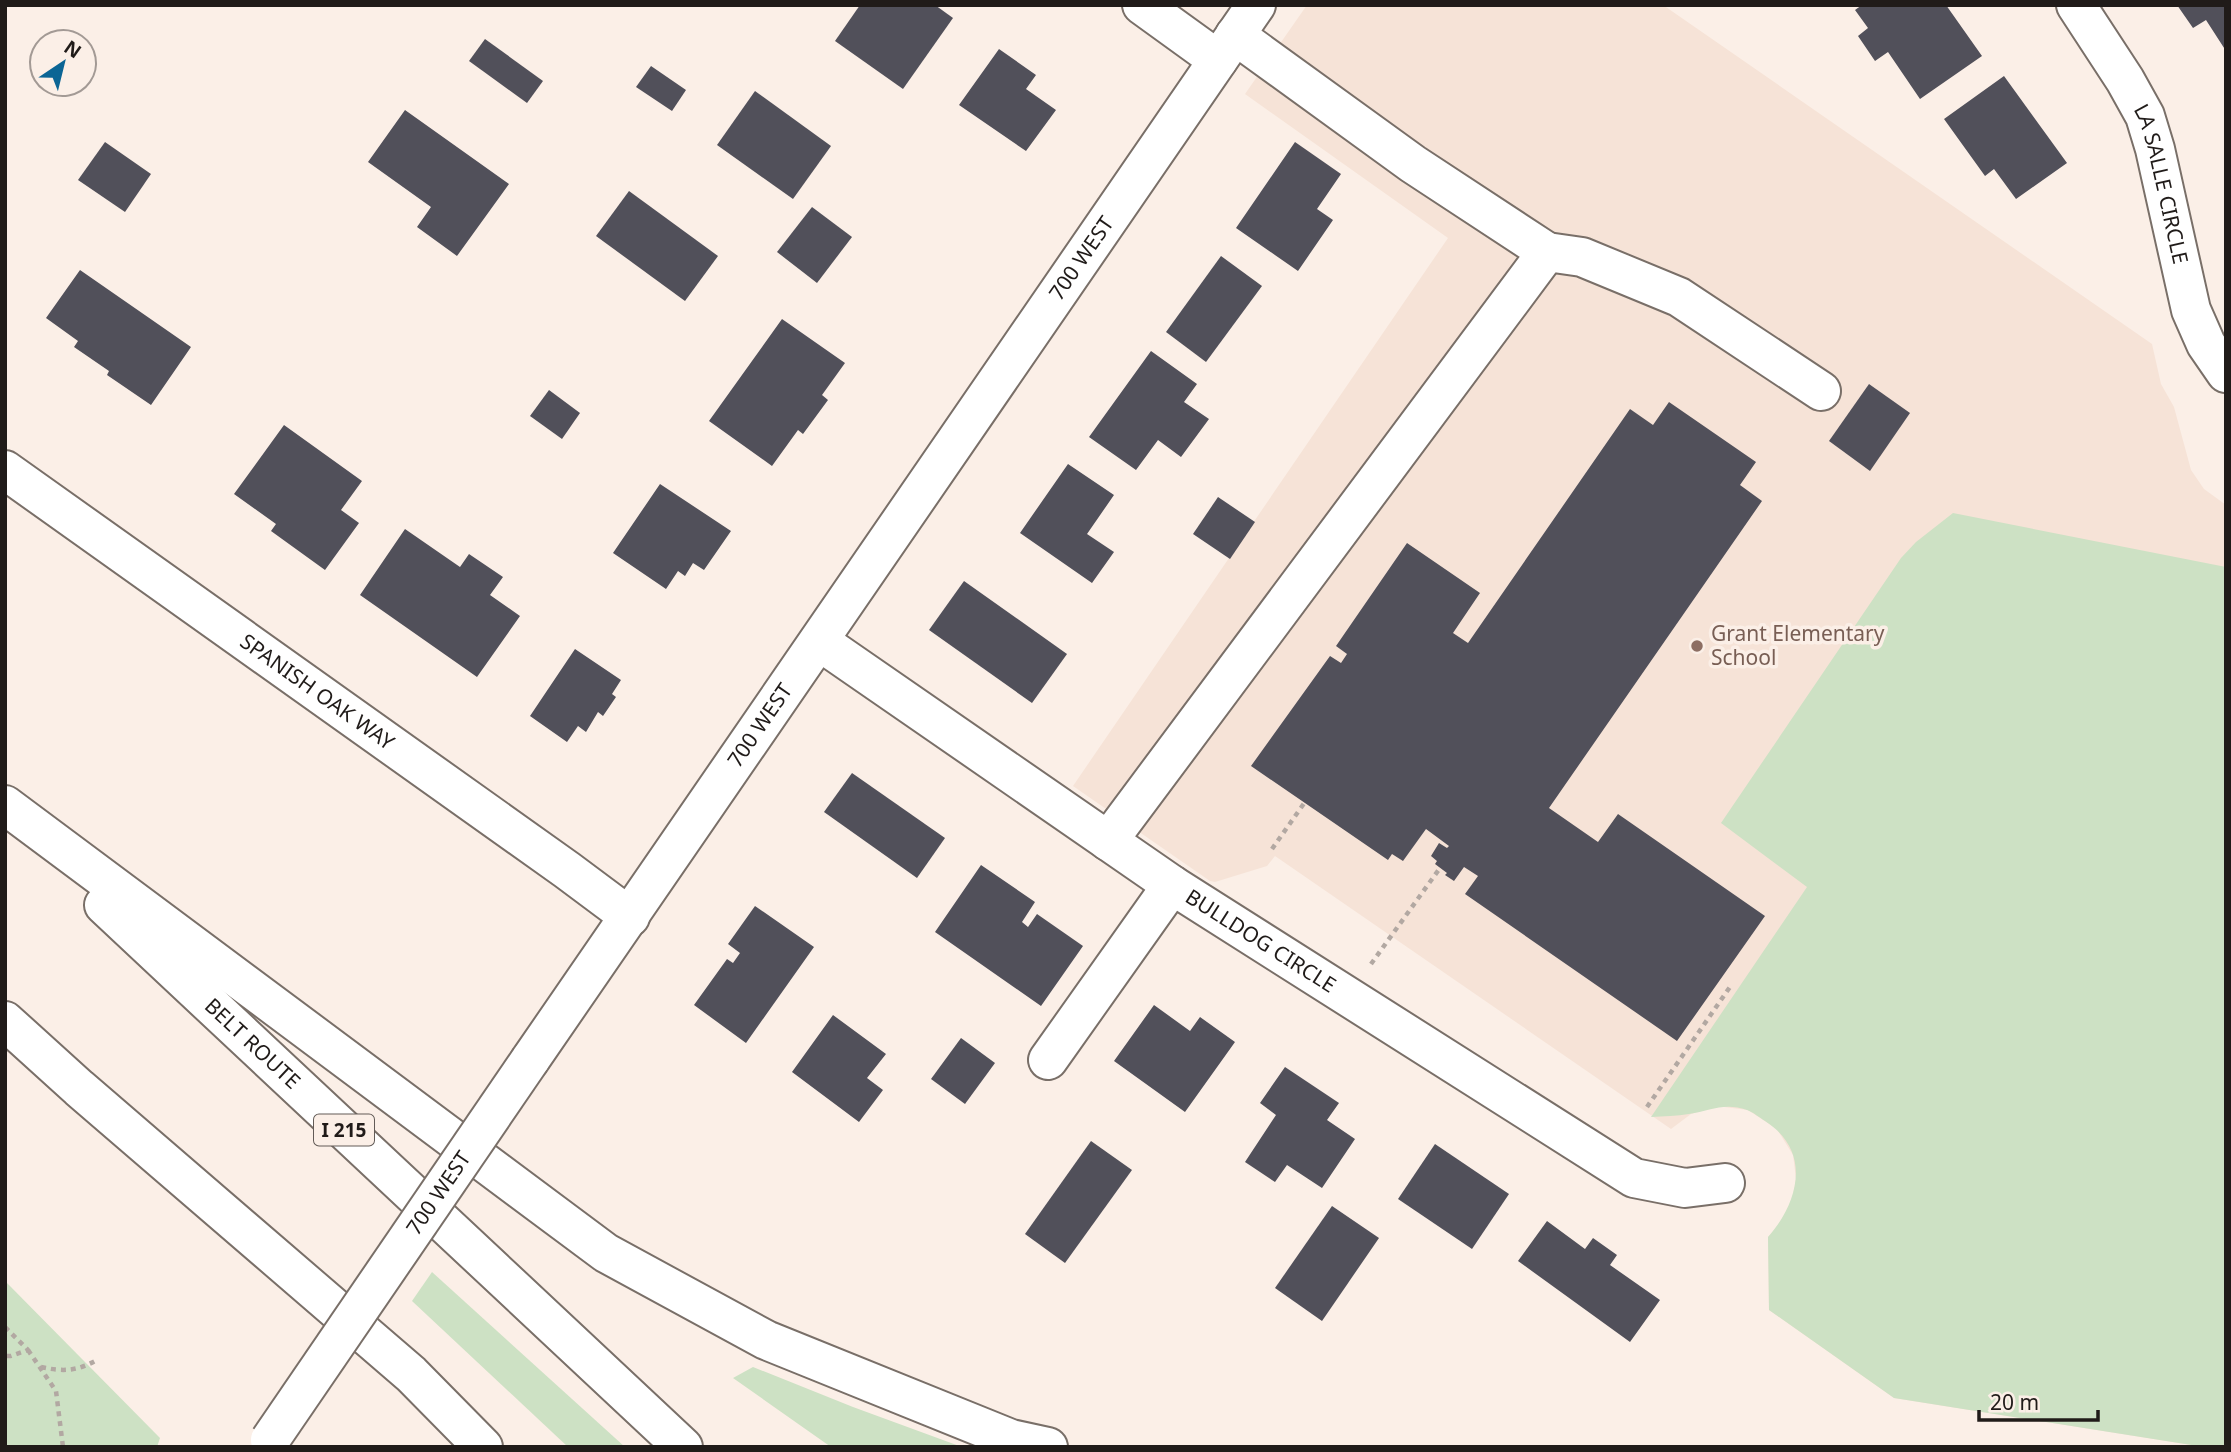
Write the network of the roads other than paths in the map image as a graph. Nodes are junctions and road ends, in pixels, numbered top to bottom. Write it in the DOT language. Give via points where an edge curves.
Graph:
graph roads {
  1 [pos="1142,5"];
  2 [pos="2076,5"];
  3 [pos="1236,33"];
  4 [pos="1547,252"];
  5 [pos="2226,373"];
  6 [pos="1821,391"];
  7 [pos="5,470"];
  8 [pos="819,641"];
  9 [pos="5,805"];
  10 [pos="5,812"];
  11 [pos="1108,841"];
  12 [pos="1172,885"];
  13 [pos="630,917"];
  14 [pos="5,1021"];
  15 [pos="1048,1060"];
  16 [pos="1725,1183"];
  17 [pos="267,1443"];
  18 [pos="482,1447"];
  19 [pos="683,1447"];
  20 [pos="1048,1447"];
  1 -- 3 [label="main road"];
  2 -- 5 [label="main road, LA SALLE CIRCLE" via="2146,116 2192,310 2206,344"];
  3 -- 4 [label="main road" via="1413,164"];
  3 -- 8 [label="main road, 700 WEST"];
  4 -- 6 [label="main road" via="1583,257 1679,297"];
  4 -- 11 [label="main road"];
  7 -- 13 [label="main road, SPANISH OAK WAY"];
  8 -- 11 [label="main road, BULLDOG CIRCLE"];
  8 -- 13 [label="main road, 700 WEST"];
  9 -- 20 [label="main road" via="606,1253 766,1340 1011,1440"];
  10 -- 19 [label="main road, BELT ROUTE / I 215"];
  11 -- 12 [label="main road, BULLDOG CIRCLE"];
  12 -- 15 [label="main road"];
  12 -- 16 [label="main road, BULLDOG CIRCLE" via="1634,1178 1685,1188"];
  13 -- 17 [label="main road, 700 WEST, bridge"];
  14 -- 18 [label="main road" via="411,1374"];
}
